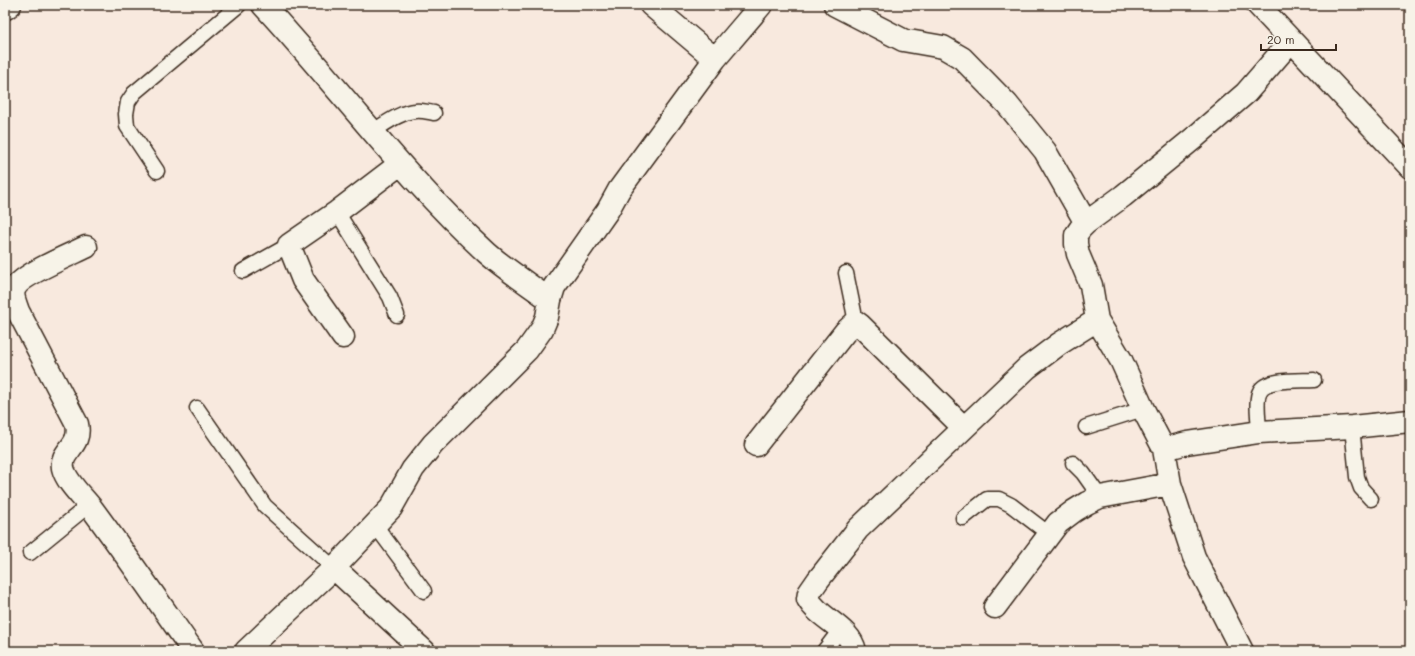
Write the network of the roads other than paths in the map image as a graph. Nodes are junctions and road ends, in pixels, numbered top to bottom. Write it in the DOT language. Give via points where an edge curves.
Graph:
graph roads {
  1 [pos="239,5"];
  2 [pos="263,5"];
  3 [pos="651,5"];
  4 [pos="761,5"];
  5 [pos="835,5"];
  6 [pos="1258,5"];
  7 [pos="1291,41"];
  8 [pos="715,59"];
  9 [pos="434,113"];
  10 [pos="373,131"];
  11 [pos="400,164"];
  12 [pos="1410,167"];
  13 [pos="157,171"];
  14 [pos="336,212"];
  15 [pos="1086,223"];
  16 [pos="289,245"];
  17 [pos="86,247"];
  18 [pos="243,271"];
  19 [pos="846,273"];
  20 [pos="550,300"];
  21 [pos="396,315"];
  22 [pos="1097,320"];
  23 [pos="856,322"];
  24 [pos="343,337"];
  25 [pos="1314,380"];
  26 [pos="197,408"];
  27 [pos="1143,409"];
  28 [pos="1410,421"];
  29 [pos="1352,426"];
  30 [pos="1086,427"];
  31 [pos="964,428"];
  32 [pos="1259,432"];
  33 [pos="756,445"];
  34 [pos="1164,449"];
  35 [pos="1073,463"];
  36 [pos="1170,484"];
  37 [pos="1100,497"];
  38 [pos="1371,500"];
  39 [pos="89,505"];
  40 [pos="963,518"];
  41 [pos="375,525"];
  42 [pos="1050,534"];
  43 [pos="30,552"];
  44 [pos="334,568"];
  45 [pos="424,591"];
  46 [pos="995,607"];
  47 [pos="840,630"];
  48 [pos="1237,649"];
  49 [pos="193,651"];
  50 [pos="246,651"];
  51 [pos="424,651"];
  52 [pos="824,651"];
  53 [pos="854,651"];
  1 -- 13 [label="lane" via="134,93 128,102 127,126"];
  2 -- 10 [label="street"];
  3 -- 8 [label="street"];
  4 -- 8 [label="street"];
  5 -- 15 [label="street" via="902,40 943,47 962,58 1006,104 1045,151"];
  6 -- 7 [label="street"];
  7 -- 12 [label="street"];
  7 -- 15 [label="street" via="1246,93 1123,196"];
  8 -- 20 [label="street" via="619,190 554,287"];
  9 -- 10 [label="lane" via="411,111"];
  10 -- 11 [label="street"];
  11 -- 14 [label="street"];
  11 -- 20 [label="street" via="443,211 488,254"];
  14 -- 16 [label="street"];
  14 -- 21 [label="lane" via="390,297"];
  15 -- 22 [label="street" via="1076,235 1076,244 1091,285"];
  16 -- 18 [label="lane"];
  16 -- 24 [label="street" via="303,280"];
  17 -- 39 [label="street" via="22,280 14,290 14,299 77,424 78,437 63,460 63,470"];
  19 -- 23 [label="lane"];
  20 -- 41 [label="street" via="542,329 527,350 433,444 413,469 391,508"];
  22 -- 27 [label="street" via="1121,360"];
  22 -- 31 [label="street" via="1027,368"];
  23 -- 31 [label="street"];
  23 -- 33 [label="street" via="845,332"];
  25 -- 32 [label="lane" via="1274,382 1264,386 1258,398"];
  26 -- 44 [label="lane" via="265,506"];
  27 -- 30 [label="lane"];
  27 -- 34 [label="street"];
  28 -- 29 [label="street"];
  29 -- 32 [label="street"];
  29 -- 38 [label="lane" via="1357,477 1361,488"];
  31 -- 47 [label="street" via="858,529 809,593 810,603"];
  32 -- 34 [label="street"];
  34 -- 36 [label="street"];
  35 -- 37 [label="lane"];
  36 -- 37 [label="street"];
  36 -- 48 [label="street" via="1194,557"];
  37 -- 42 [label="street" via="1058,522"];
  39 -- 43 [label="lane"];
  39 -- 49 [label="street"];
  40 -- 42 [label="lane" via="988,499 999,499"];
  41 -- 44 [label="street"];
  41 -- 45 [label="lane"];
  42 -- 46 [label="street"];
  44 -- 50 [label="street"];
  44 -- 51 [label="street"];
  47 -- 52 [label="lane"];
  47 -- 53 [label="street" via="850,638"];
}
